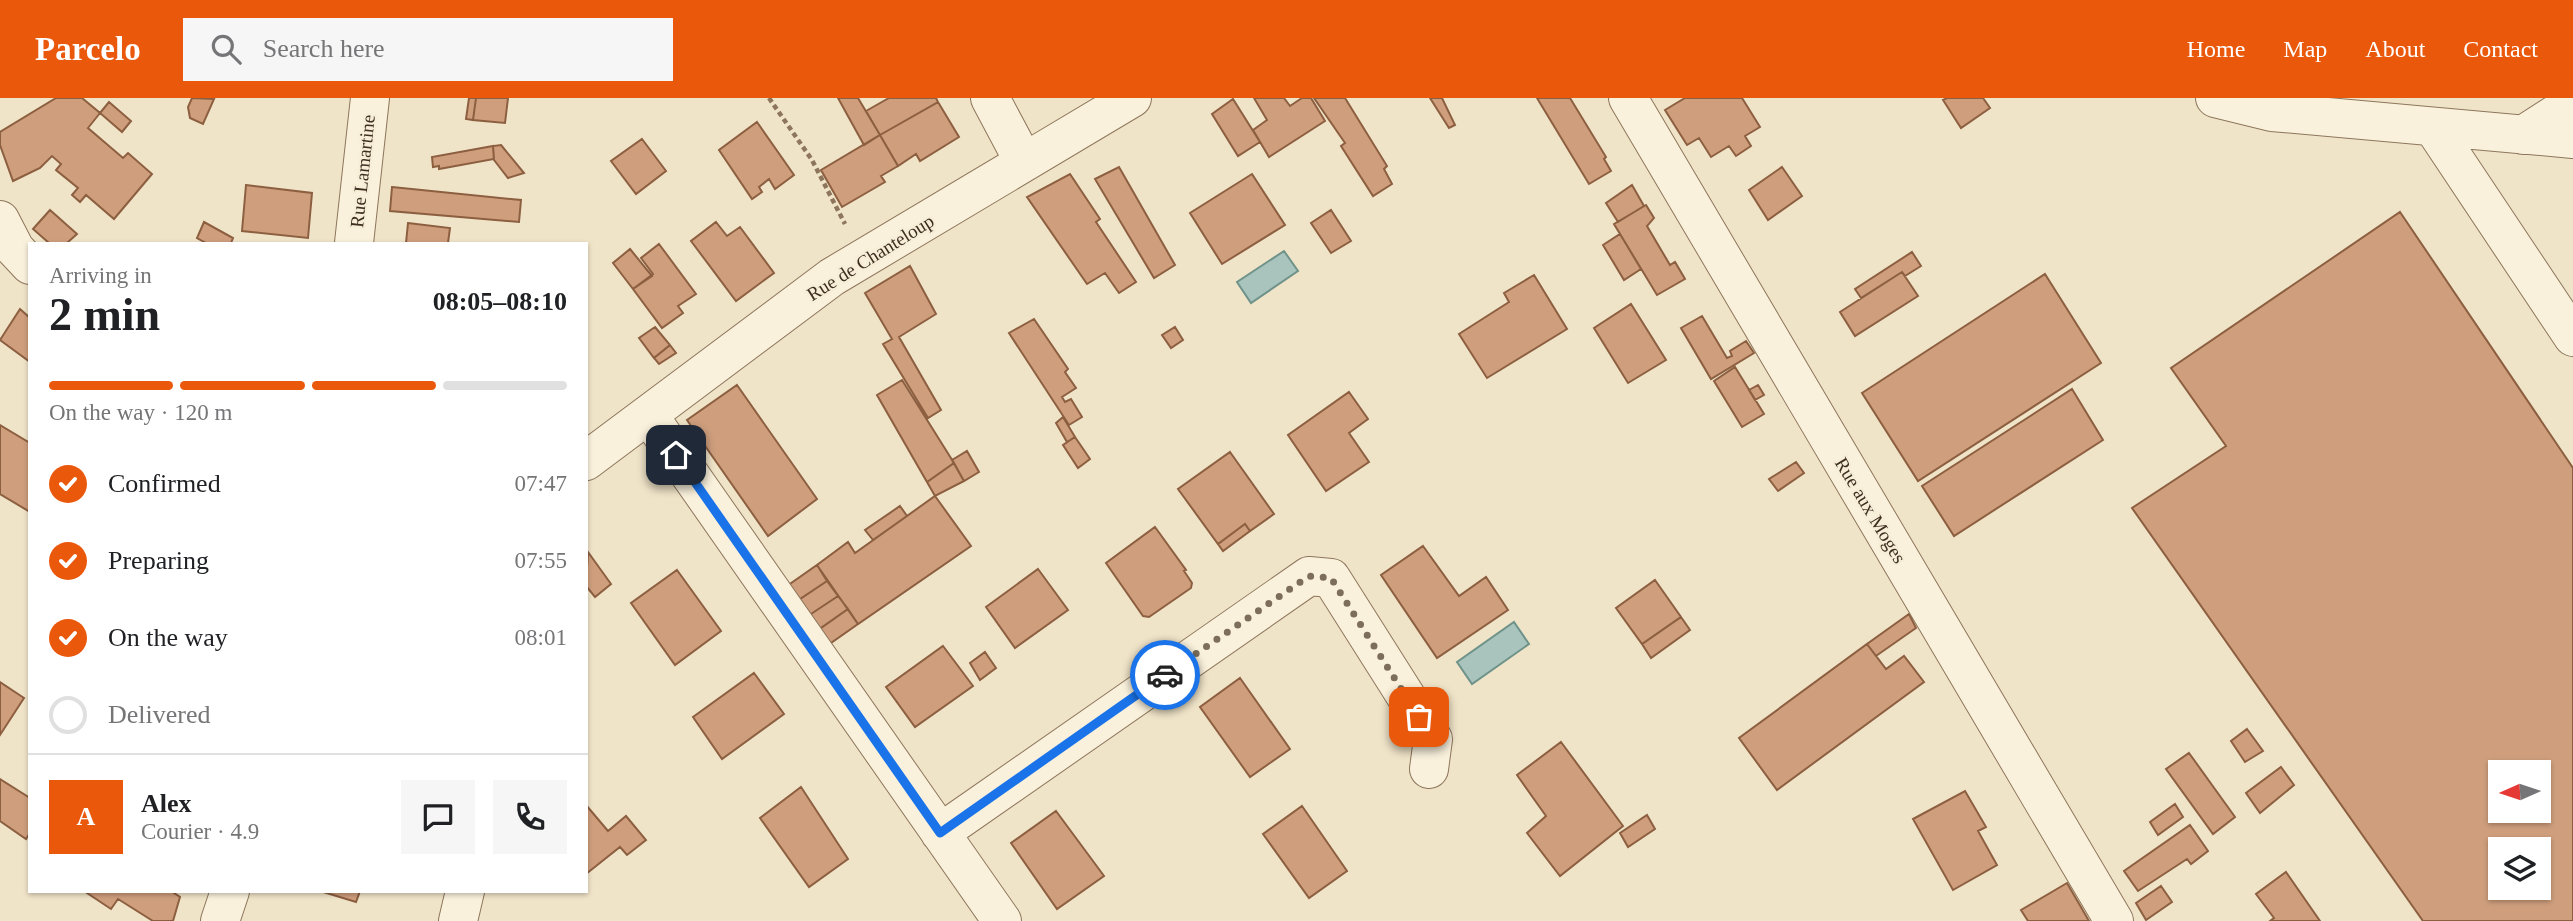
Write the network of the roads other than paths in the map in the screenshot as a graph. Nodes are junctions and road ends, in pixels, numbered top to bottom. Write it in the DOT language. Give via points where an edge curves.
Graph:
graph roads {
  1 [pos="370,98"];
  2 [pos="990,98"];
  3 [pos="1132,98"];
  4 [pos="1628,98"];
  5 [pos="2215,98"];
  6 [pos="2573,103"];
  7 [pos="2433,127"];
  8 [pos="2523,135"];
  9 [pos="2573,139"];
  10 [pos="1024,162"];
  11 [pos="0,220"];
  12 [pos="354,242"];
  13 [pos="28,263"];
  14 [pos="2573,337"];
  15 [pos="649,416"];
  16 [pos="588,460"];
  17 [pos="1429,769"];
  18 [pos="940,833"];
  19 [pos="229,893"];
  20 [pos="464,893"];
  21 [pos="220,921"];
  22 [pos="458,921"];
  23 [pos="1002,921"];
  24 [pos="2114,921"];
  1 -- 12 [label="street, Rue Lamartine"];
  2 -- 10 [label="street"];
  3 -- 10 [label="street, Rue de Chanteloup"];
  4 -- 24 [label="street, Rue aux Moges"];
  5 -- 7 [label="street" via="2272,112"];
  6 -- 8 [label="street"];
  7 -- 8 [label="street"];
  7 -- 14 [label="street"];
  8 -- 9 [label="street"];
  10 -- 15 [label="street, Rue de Chanteloup" via="832,277"];
  11 -- 13 [label="street"];
  15 -- 16 [label="street, Rue de Chanteloup"];
  15 -- 18 [label="street"];
  17 -- 18 [label="street" via="1433,739 1364,627 1331,578 1309,576"];
  18 -- 23 [label="street"];
  19 -- 21 [label="street"];
  20 -- 22 [label="street"];
}
